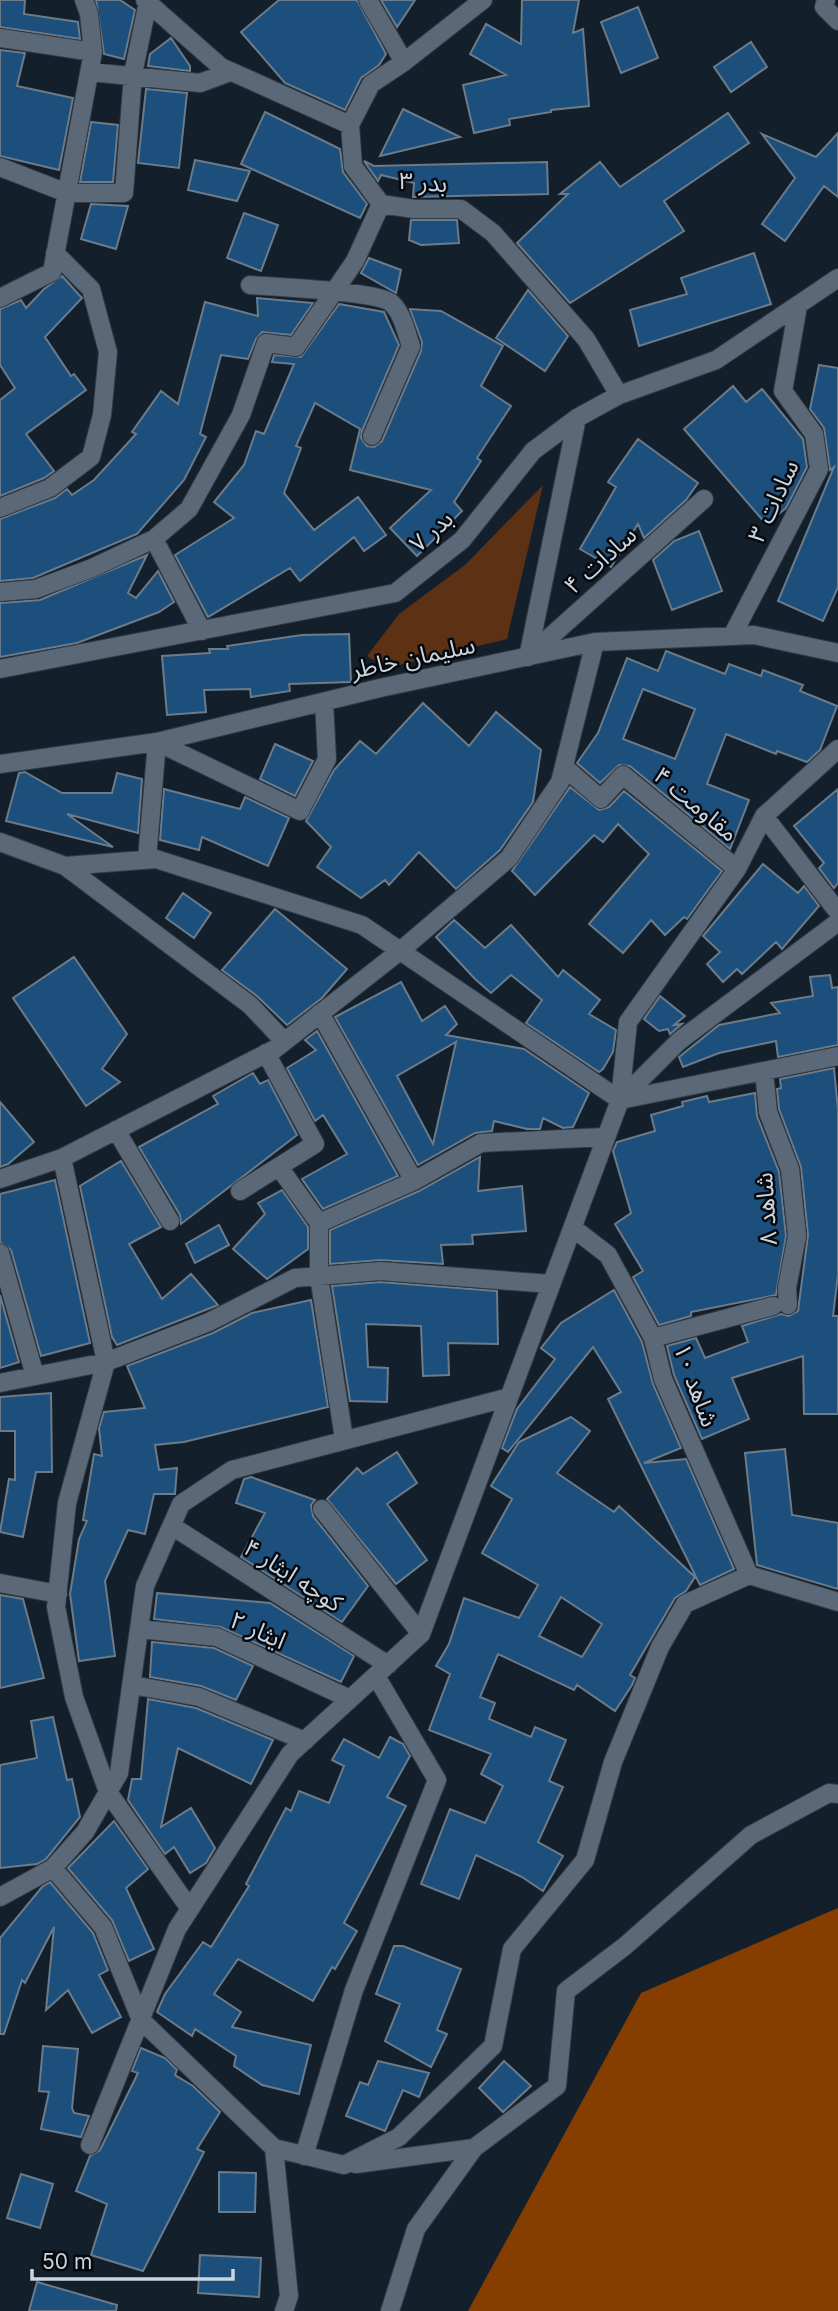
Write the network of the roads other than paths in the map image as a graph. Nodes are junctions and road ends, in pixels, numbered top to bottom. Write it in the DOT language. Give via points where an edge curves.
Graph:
graph roads {
  1 [pos="84,0"];
  2 [pos="368,0"];
  3 [pos="483,0"];
  4 [pos="826,0"];
  5 [pos="146,1"];
  6 [pos="838,21"];
  7 [pos="0,38"];
  8 [pos="93,52"];
  9 [pos="404,62"];
  10 [pos="90,72"];
  11 [pos="230,72"];
  12 [pos="133,74"];
  13 [pos="350,125"];
  14 [pos="0,167"];
  15 [pos="67,193"];
  16 [pos="381,204"];
  17 [pos="55,253"];
  18 [pos="250,285"];
  19 [pos="835,285"];
  20 [pos="335,291"];
  21 [pos="0,298"];
  22 [pos="798,306"];
  23 [pos="619,395"];
  24 [pos="577,418"];
  25 [pos="372,436"];
  26 [pos="704,499"];
  27 [pos="0,508"];
  28 [pos="154,539"];
  29 [pos="0,592"];
  30 [pos="202,631"];
  31 [pos="732,636"];
  32 [pos="595,642"];
  33 [pos="838,653"];
  34 [pos="528,657"];
  35 [pos="0,669"];
  36 [pos="324,702"];
  37 [pos="157,742"];
  38 [pos="838,749"];
  39 [pos="0,764"];
  40 [pos="564,767"];
  41 [pos="764,816"];
  42 [pos="0,842"];
  43 [pos="147,859"];
  44 [pos="65,866"];
  45 [pos="737,869"];
  46 [pos="838,922"];
  47 [pos="400,951"];
  48 [pos="320,1013"];
  49 [pos="284,1041"];
  50 [pos="266,1053"];
  51 [pos="838,1056"];
  52 [pos="764,1071"];
  53 [pos="620,1100"];
  54 [pos="116,1130"];
  55 [pos="604,1137"];
  56 [pos="62,1158"];
  57 [pos="279,1167"];
  58 [pos="0,1179"];
  59 [pos="414,1181"];
  60 [pos="240,1191"];
  61 [pos="170,1221"];
  62 [pos="319,1223"];
  63 [pos="573,1228"];
  64 [pos="0,1253"];
  65 [pos="319,1276"];
  66 [pos="551,1284"];
  67 [pos="653,1338"];
  68 [pos="106,1362"];
  69 [pos="35,1376"];
  70 [pos="0,1383"];
  71 [pos="506,1398"];
  72 [pos="344,1438"];
  73 [pos="322,1508"];
  74 [pos="172,1526"];
  75 [pos="749,1575"];
  76 [pos="0,1583"];
  77 [pos="58,1594"];
  78 [pos="838,1602"];
  79 [pos="139,1629"];
  80 [pos="421,1634"];
  81 [pos="382,1670"];
  82 [pos="132,1685"];
  83 [pos="350,1699"];
  84 [pos="305,1741"];
  85 [pos="108,1792"];
  86 [pos="838,1794"];
  87 [pos="53,1868"];
  88 [pos="0,1896"];
  89 [pos="190,1909"];
  90 [pos="141,2021"];
  91 [pos="90,2145"];
  92 [pos="274,2148"];
  93 [pos="474,2148"];
  94 [pos="304,2156"];
  95 [pos="344,2165"];
  96 [pos="284,2311"];
  97 [pos="390,2311"];
  1 -- 8 [label="street"];
  2 -- 9 [label="street"];
  3 -- 9 [label="street"];
  4 -- 6 [label="street" via="824,7"];
  5 -- 11 [label="street"];
  5 -- 12 [label="street"];
  7 -- 8 [label="street"];
  8 -- 10 [label="street"];
  9 -- 13 [label="street" via="371,84"];
  10 -- 12 [label="street"];
  10 -- 15 [label="street"];
  11 -- 12 [label="street" via="200,83"];
  11 -- 13 [label="street"];
  12 -- 15 [label="street" via="124,193"];
  13 -- 16 [label="street, بدر ۳" via="353,166"];
  14 -- 15 [label="street"];
  15 -- 17 [label="street"];
  16 -- 20 [label="street" via="355,261"];
  16 -- 23 [label="street, بدر ۳" via="461,209 493,233 586,339"];
  17 -- 21 [label="street" via="52,272"];
  17 -- 27 [label="street" via="91,289 108,352 102,415 91,457 50,488"];
  18 -- 20 [label="street"];
  19 -- 22 [label="street, بدر ۷"];
  20 -- 25 [label="street" via="389,301 398,311 411,346"];
  20 -- 28 [label="street" via="296,347 266,344 241,415 189,509"];
  22 -- 23 [label="street, بدر ۷" via="716,360"];
  22 -- 31 [label="street, سادات ۳" via="783,391 814,434 819,469"];
  23 -- 24 [label="street, بدر ۷"];
  24 -- 30 [label="street, بدر ۷" via="533,451 462,540 395,593"];
  24 -- 34 [label="street"];
  26 -- 34 [label="street, سادات ۴"];
  28 -- 29 [label="street" via="36,589"];
  28 -- 30 [label="street"];
  30 -- 35 [label="street, بدر ۷"];
  31 -- 32 [label="street, سلیمان خاطر"];
  31 -- 33 [label="street, سلیمان خاطر" via="754,635"];
  32 -- 34 [label="street, سلیمان خاطر"];
  32 -- 40 [label="street"];
  34 -- 36 [label="street, سلیمان خاطر"];
  36 -- 37 [label="street, سلیمان خاطر"];
  36 -- 37 [label="street" via="327,758 300,811"];
  37 -- 39 [label="street, سلیمان خاطر"];
  37 -- 43 [label="street"];
  38 -- 41 [label="street"];
  40 -- 45 [label="street, مقاومت ۴" via="601,799 623,775"];
  40 -- 47 [label="street" via="560,782 509,858"];
  41 -- 45 [label="street"];
  41 -- 46 [label="street"];
  42 -- 44 [label="street"];
  43 -- 44 [label="street"];
  43 -- 47 [label="street" via="362,925"];
  44 -- 49 [label="street" via="250,1005"];
  45 -- 53 [label="street" via="628,1022"];
  46 -- 53 [label="street" via="679,1041"];
  47 -- 48 [label="street"];
  47 -- 53 [label="street"];
  48 -- 49 [label="street"];
  48 -- 59 [label="street"];
  49 -- 50 [label="street"];
  50 -- 54 [label="street"];
  50 -- 57 [label="street" via="315,1144"];
  51 -- 52 [label="street"];
  52 -- 53 [label="street"];
  52 -- 67 [label="street, شاهد ۸" via="768,1112 790,1169 797,1236 781,1305"];
  53 -- 55 [label="street"];
  54 -- 56 [label="street"];
  54 -- 61 [label="street"];
  55 -- 59 [label="street" via="481,1143"];
  55 -- 63 [label="street"];
  56 -- 58 [label="street"];
  56 -- 68 [label="street"];
  57 -- 60 [label="street"];
  57 -- 62 [label="street"];
  59 -- 62 [label="street"];
  62 -- 65 [label="street"];
  63 -- 66 [label="street"];
  63 -- 67 [label="street, شاهد ۱۰" via="608,1255"];
  64 -- 69 [label="street"];
  65 -- 66 [label="street" via="380,1271"];
  65 -- 68 [label="street" via="295,1278 209,1322"];
  65 -- 72 [label="street"];
  66 -- 71 [label="street"];
  67 -- 75 [label="street, شاهد ۱۰" via="663,1379"];
  68 -- 69 [label="street"];
  68 -- 77 [label="street" via="67,1503"];
  69 -- 70 [label="street"];
  71 -- 72 [label="street"];
  71 -- 80 [label="street"];
  72 -- 74 [label="street" via="232,1470 181,1504"];
  73 -- 80 [label="street"];
  74 -- 79 [label="street" via="145,1586"];
  74 -- 81 [label="street, کوچه ایثار ۴"];
  75 -- 78 [label="street"];
  75 -- 95 [label="street" via="685,1604 660,1647 613,1762 585,1860 512,1950 493,2046 399,2137"];
  76 -- 77 [label="street"];
  77 -- 85 [label="street" via="56,1607 74,1697"];
  79 -- 82 [label="street"];
  79 -- 83 [label="street, ایثار ۲" via="217,1637"];
  80 -- 81 [label="street"];
  81 -- 83 [label="street"];
  81 -- 94 [label="street" via="437,1780 354,1990"];
  82 -- 84 [label="street" via="199,1697"];
  82 -- 85 [label="street" via="119,1773"];
  83 -- 84 [label="street"];
  84 -- 89 [label="street" via="290,1755"];
  85 -- 87 [label="street" via="85,1832"];
  85 -- 89 [label="street"];
  86 -- 93 [label="street" via="829,1793 751,1835 625,1946 566,1991 557,2086"];
  87 -- 88 [label="street"];
  87 -- 90 [label="street" via="103,1927"];
  89 -- 90 [label="street" via="177,1929"];
  90 -- 91 [label="street"];
  90 -- 92 [label="street"];
  92 -- 94 [label="street"];
  92 -- 96 [label="street" via="289,2296"];
  93 -- 95 [label="street"];
  93 -- 97 [label="street" via="416,2229"];
  94 -- 95 [label="street"];
}
